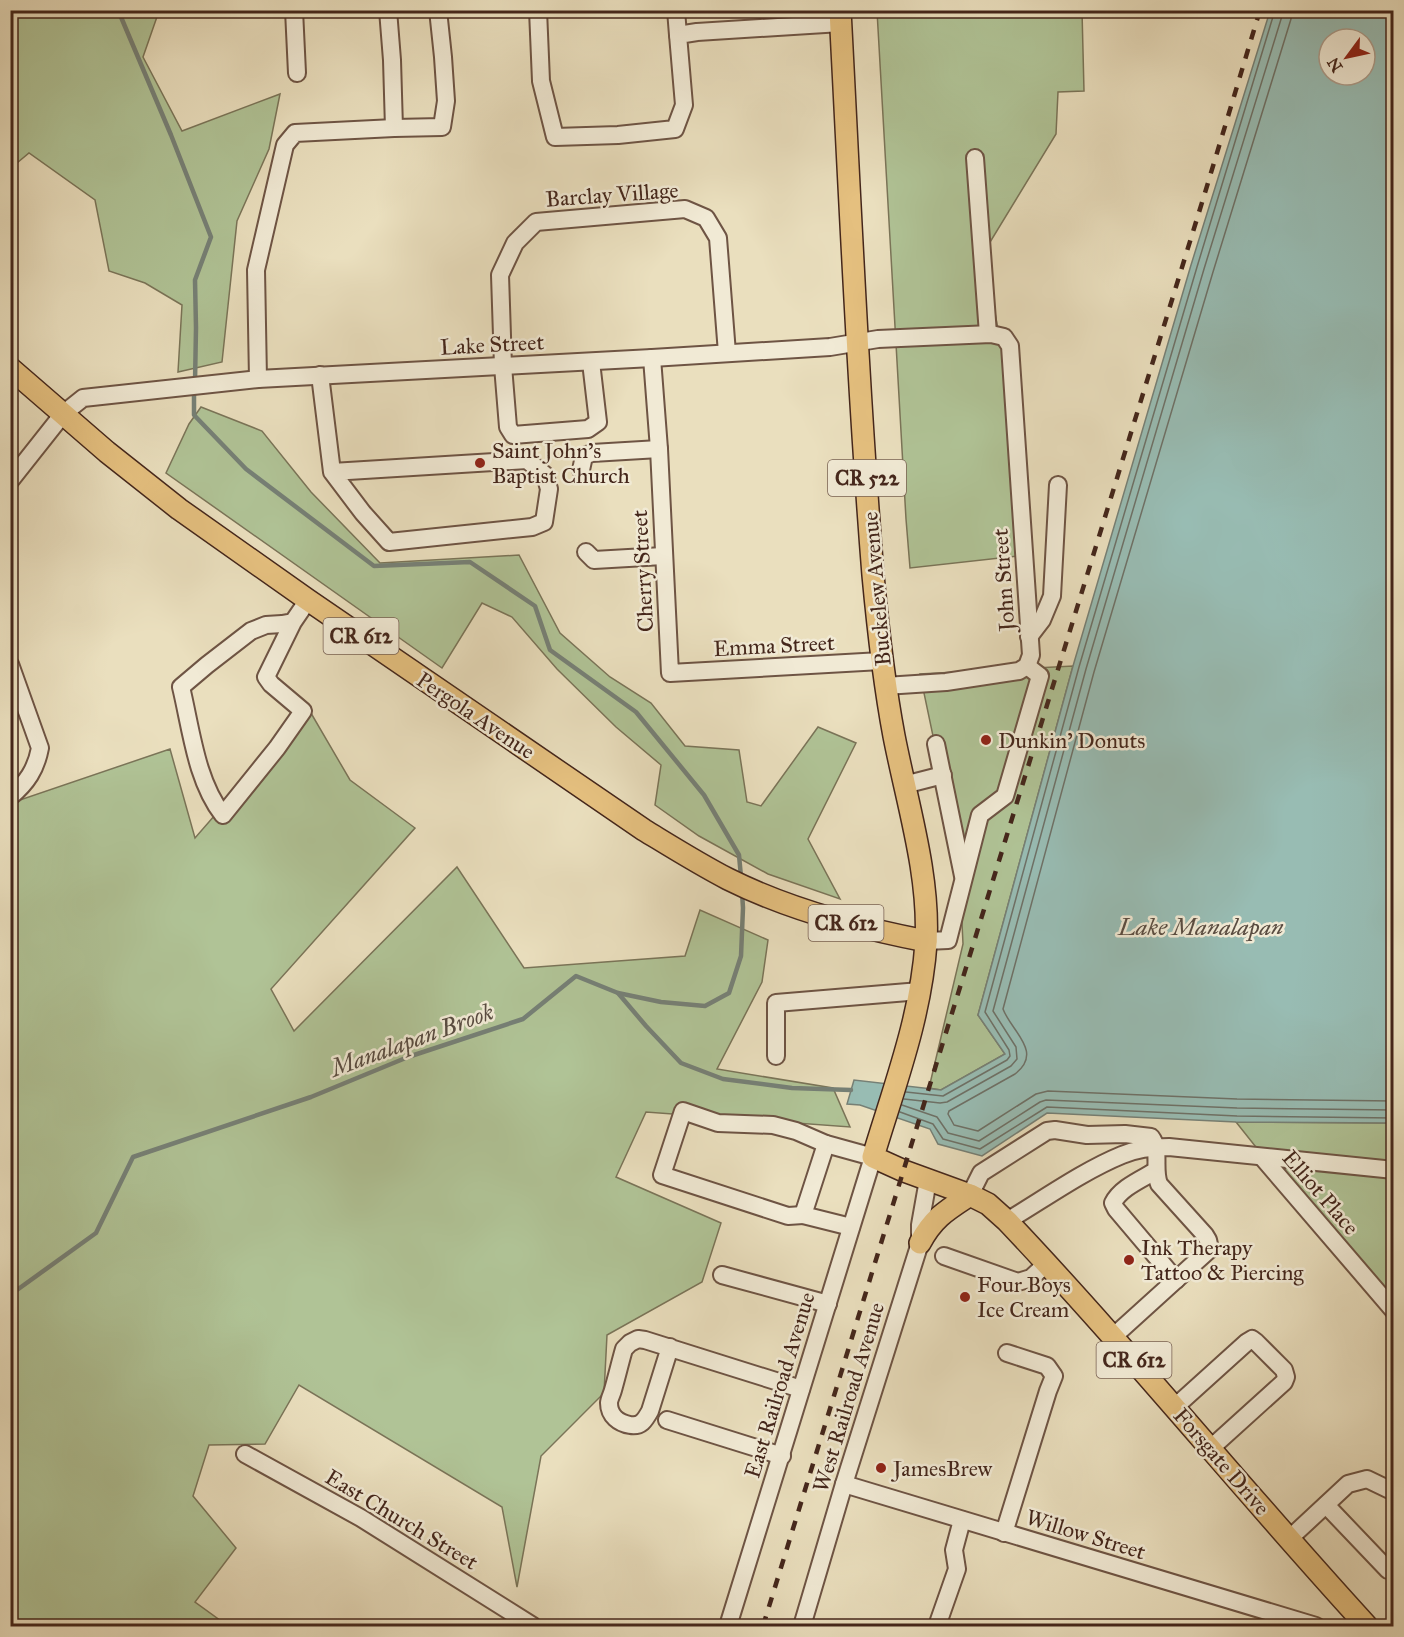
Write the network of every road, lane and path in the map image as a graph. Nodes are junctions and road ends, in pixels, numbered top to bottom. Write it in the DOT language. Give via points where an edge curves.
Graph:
graph roads {
  1 [pos="294,10"];
  2 [pos="388,10"];
  3 [pos="438,10"];
  4 [pos="538,10"];
  5 [pos="676,10"];
  6 [pos="840,17"];
  7 [pos="678,35"];
  8 [pos="297,73"];
  9 [pos="394,128"];
  10 [pos="975,158"];
  11 [pos="988,334"];
  12 [pos="858,341"];
  13 [pos="727,353"];
  14 [pos="652,358"];
  15 [pos="591,362"];
  16 [pos="502,366"];
  17 [pos="10,368"];
  18 [pos="320,375"];
  19 [pos="258,379"];
  20 [pos="63,414"];
  21 [pos="659,449"];
  22 [pos="581,470"];
  23 [pos="332,472"];
  24 [pos="10,482"];
  25 [pos="1058,485"];
  26 [pos="586,552"];
  27 [pos="663,556"];
  28 [pos="308,600"];
  29 [pos="293,622"];
  30 [pos="1029,637"];
  31 [pos="881,661"];
  32 [pos="10,664"];
  33 [pos="1027,666"];
  34 [pos="670,673"];
  35 [pos="885,687"];
  36 [pos="936,744"];
  37 [pos="943,775"];
  38 [pos="904,785"];
  39 [pos="10,797"];
  40 [pos="963,879"];
  41 [pos="926,941"];
  42 [pos="920,991"];
  43 [pos="776,1056"];
  44 [pos="826,1144"];
  45 [pos="1156,1147"];
  46 [pos="873,1157"];
  47 [pos="1262,1157"];
  48 [pos="1394,1170"];
  49 [pos="1155,1171"];
  50 [pos="928,1180"];
  51 [pos="970,1195"];
  52 [pos="802,1215"];
  53 [pos="1007,1221"];
  54 [pos="851,1227"];
  55 [pos="920,1243"];
  56 [pos="944,1256"];
  57 [pos="1047,1263"];
  58 [pos="722,1275"];
  59 [pos="1176,1280"];
  60 [pos="828,1304"];
  61 [pos="1394,1311"];
  62 [pos="1114,1336"];
  63 [pos="670,1347"];
  64 [pos="1007,1353"];
  65 [pos="801,1389"];
  66 [pos="1175,1407"];
  67 [pos="667,1420"];
  68 [pos="1211,1449"];
  69 [pos="245,1454"];
  70 [pos="782,1456"];
  71 [pos="844,1484"];
  72 [pos="1394,1492"];
  73 [pos="1326,1505"];
  74 [pos="962,1520"];
  75 [pos="1004,1533"];
  76 [pos="1289,1539"];
  77 [pos="1394,1569"];
  78 [pos="533,1626"];
  79 [pos="728,1626"];
  80 [pos="802,1626"];
  81 [pos="937,1626"];
  82 [pos="1316,1626"];
  83 [pos="1367,1626"];
  1 -- 8 [label="street"];
  2 -- 9 [label="street"];
  3 -- 9 [label="street" via="446,101 442,127"];
  4 -- 7 [label="street" via="541,81 555,137 675,129 684,105"];
  5 -- 7 [label="street"];
  6 -- 7 [label="street"];
  6 -- 12 [label="main road, Buckelew Avenue / CR 522"];
  9 -- 19 [label="street" via="296,133 285,145 256,270"];
  10 -- 11 [label="street"];
  11 -- 12 [label="street, Lake Street"];
  11 -- 30 [label="street, John Street" via="1004,337 1010,346"];
  12 -- 13 [label="street, Lake Street" via="830,347"];
  12 -- 31 [label="main road, Buckelew Avenue / CR 522"];
  13 -- 14 [label="street, Lake Street"];
  13 -- 16 [label="street, Barclay Village" via="718,238 706,218 685,209 536,222 515,243 500,275"];
  14 -- 15 [label="street, Lake Street"];
  14 -- 21 [label="street, Cherry Street"];
  15 -- 16 [label="street, Lake Street"];
  15 -- 16 [label="street, Barclay Village" via="597,422 588,429 513,435 508,427"];
  16 -- 18 [label="street, Lake Street"];
  17 -- 20 [label="main road, Pergola Avenue / CR 612"];
  18 -- 19 [label="street, Lake Street"];
  18 -- 23 [label="street"];
  19 -- 20 [label="street, Lake Street" via="83,398"];
  20 -- 24 [label="street, Lake Street"];
  20 -- 28 [label="main road, Pergola Avenue / CR 612" via="179,509"];
  21 -- 22 [label="street" via="592,453 584,456"];
  21 -- 27 [label="street, Cherry Street"];
  23 -- 23 [label="street" via="389,542 532,527 544,522 549,489 545,475 527,460"];
  25 -- 30 [label="street" via="1052,596 1042,620"];
  26 -- 27 [label="street" via="594,560"];
  27 -- 34 [label="street, Cherry Street"];
  28 -- 29 [label="street"];
  28 -- 41 [label="main road, Pergola Avenue / CR 612" via="644,830 694,860 769,897 813,913"];
  29 -- 29 [label="street" via="251,631 181,687 200,770 223,815 303,711 266,678"];
  30 -- 33 [label="street, John Street"];
  31 -- 34 [label="street, Emma Street"];
  31 -- 35 [label="main road, Buckelew Avenue / CR 522"];
  32 -- 39 [label="street" via="40,748 30,777"];
  33 -- 35 [label="street" via="1019,671 946,682"];
  33 -- 40 [label="street" via="1040,676 1005,796 980,815"];
  35 -- 38 [label="main road, Buckelew Avenue / CR 522"];
  36 -- 37 [label="street"];
  37 -- 38 [label="street"];
  37 -- 40 [label="street"];
  38 -- 41 [label="main road, Buckelew Avenue / CR 522" via="925,897"];
  40 -- 41 [label="street" via="948,940"];
  41 -- 42 [label="main road, Buckelew Avenue / CR 522"];
  42 -- 43 [label="street" via="776,1003"];
  42 -- 46 [label="main road, Buckelew Avenue / CR 522"];
  44 -- 46 [label="street"];
  44 -- 52 [label="street"];
  44 -- 52 [label="street" via="773,1125 718,1123 682,1111 662,1175 788,1216"];
  45 -- 47 [label="street"];
  45 -- 49 [label="street"];
  45 -- 51 [label="street" via="1151,1137 1047,1131 981,1173"];
  45 -- 53 [label="street" via="1124,1154 1089,1171"];
  46 -- 50 [label="main road, Forsgate Drive / CR 612"];
  46 -- 54 [label="street, East Railroad Avenue / CR 522"];
  47 -- 48 [label="street"];
  47 -- 61 [label="street, Elliot Place"];
  49 -- 59 [label="street" via="1159,1184 1205,1235 1210,1249"];
  49 -- 59 [label="street" via="1126,1189 1113,1203"];
  50 -- 51 [label="main road, Forsgate Drive / CR 612"];
  50 -- 55 [label="street, West Railroad Avenue"];
  51 -- 53 [label="main road, Forsgate Drive / CR 612"];
  51 -- 55 [label="main road" via="940,1215"];
  52 -- 54 [label="street"];
  53 -- 57 [label="main road, Forsgate Drive / CR 612"];
  54 -- 60 [label="street, East Railroad Avenue / CR 522"];
  55 -- 71 [label="street, West Railroad Avenue"];
  56 -- 57 [label="street" via="1018,1282 1031,1278"];
  57 -- 62 [label="main road, Forsgate Drive / CR 612"];
  58 -- 60 [label="street"];
  59 -- 62 [label="street"];
  60 -- 65 [label="street, East Railroad Avenue / CR 522"];
  62 -- 66 [label="main road, Forsgate Drive / CR 612"];
  63 -- 63 [label="street" via="638,1339 624,1349 609,1403 611,1413 622,1424 641,1425 651,1411"];
  63 -- 65 [label="street"];
  64 -- 75 [label="street" via="1047,1366 1054,1376"];
  65 -- 70 [label="street, East Railroad Avenue / CR 522"];
  66 -- 68 [label="main road, Forsgate Drive / CR 612"];
  66 -- 68 [label="street" via="1252,1340 1284,1370 1284,1382"];
  67 -- 70 [label="street"];
  68 -- 76 [label="main road, Forsgate Drive / CR 612"];
  69 -- 78 [label="street, East Church Street" via="361,1518"];
  70 -- 79 [label="street, East Railroad Avenue / CR 522"];
  71 -- 74 [label="street, Willow Street"];
  71 -- 80 [label="street, West Railroad Avenue"];
  72 -- 73 [label="street" via="1367,1479 1348,1484"];
  73 -- 76 [label="street"];
  73 -- 77 [label="street" via="1388,1570"];
  74 -- 75 [label="street, Willow Street"];
  74 -- 81 [label="street" via="954,1550 957,1569"];
  75 -- 82 [label="street, Willow Street"];
  76 -- 83 [label="main road, Forsgate Drive / CR 612"];
}
